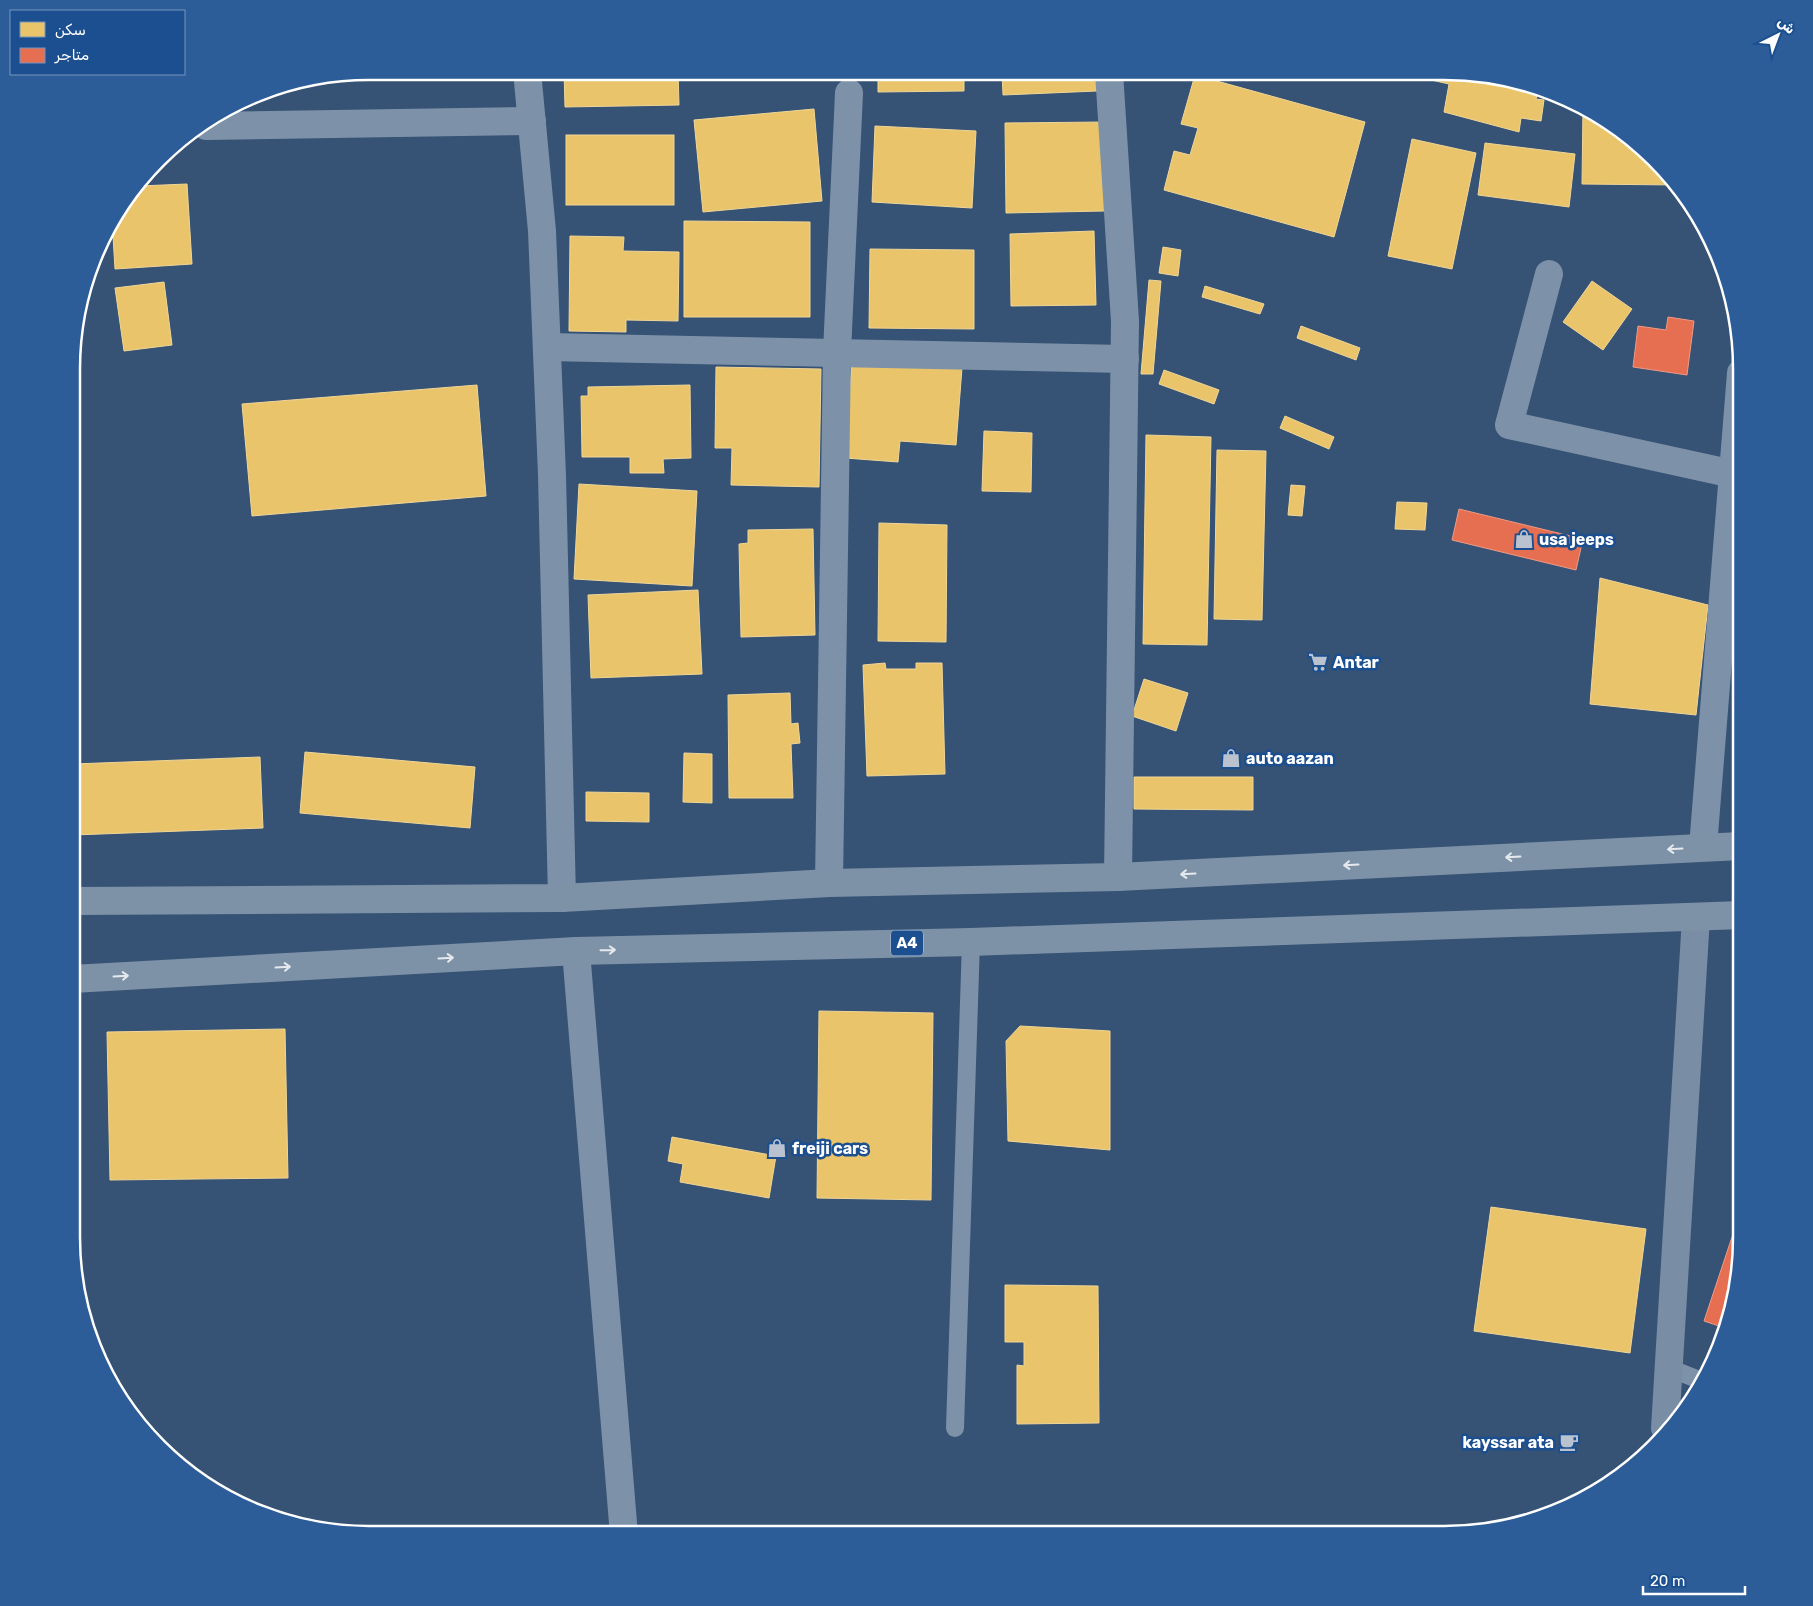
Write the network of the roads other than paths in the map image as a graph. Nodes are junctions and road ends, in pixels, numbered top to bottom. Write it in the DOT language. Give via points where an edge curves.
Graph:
graph roads {
  1 [pos="528,80"];
  2 [pos="1110,80"];
  3 [pos="849,93"];
  4 [pos="532,121"];
  5 [pos="214,126"];
  6 [pos="1549,274"];
  7 [pos="547,347"];
  8 [pos="837,352"];
  9 [pos="1124,359"];
  10 [pos="1733,474"];
  11 [pos="1733,846"];
  12 [pos="1704,847"];
  13 [pos="1118,877"];
  14 [pos="828,883"];
  15 [pos="562,898"];
  16 [pos="80,901"];
  17 [pos="1733,915"];
  18 [pos="1696,917"];
  19 [pos="971,942"];
  20 [pos="576,951"];
  21 [pos="80,979"];
  22 [pos="1668,1368"];
  23 [pos="1695,1378"];
  24 [pos="1666,1421"];
  25 [pos="955,1428"];
  26 [pos="623,1526"];
  1 -- 4 [label="street"];
  2 -- 9 [label="street" via="1125,321"];
  3 -- 8 [label="street"];
  4 -- 5 [label="street"];
  4 -- 7 [label="street" via="542,231"];
  6 -- 10 [label="street" via="1509,425"];
  7 -- 8 [label="street"];
  7 -- 15 [label="street"];
  8 -- 9 [label="street"];
  8 -- 14 [label="street"];
  9 -- 13 [label="street"];
  10 -- 12 [label="street"];
  11 -- 12 [label="highway"];
  12 -- 13 [label="highway, one-way"];
  13 -- 14 [label="highway"];
  14 -- 15 [label="highway"];
  15 -- 16 [label="highway"];
  17 -- 18 [label="highway, A4"];
  18 -- 19 [label="highway, A4"];
  18 -- 22 [label="street"];
  20 -- 19 [label="highway, A4, one-way"];
  19 -- 25 [label="lane"];
  21 -- 20 [label="highway, A4, one-way"];
  20 -- 26 [label="street"];
  22 -- 23 [label="lane"];
  22 -- 24 [label="street"];
}
